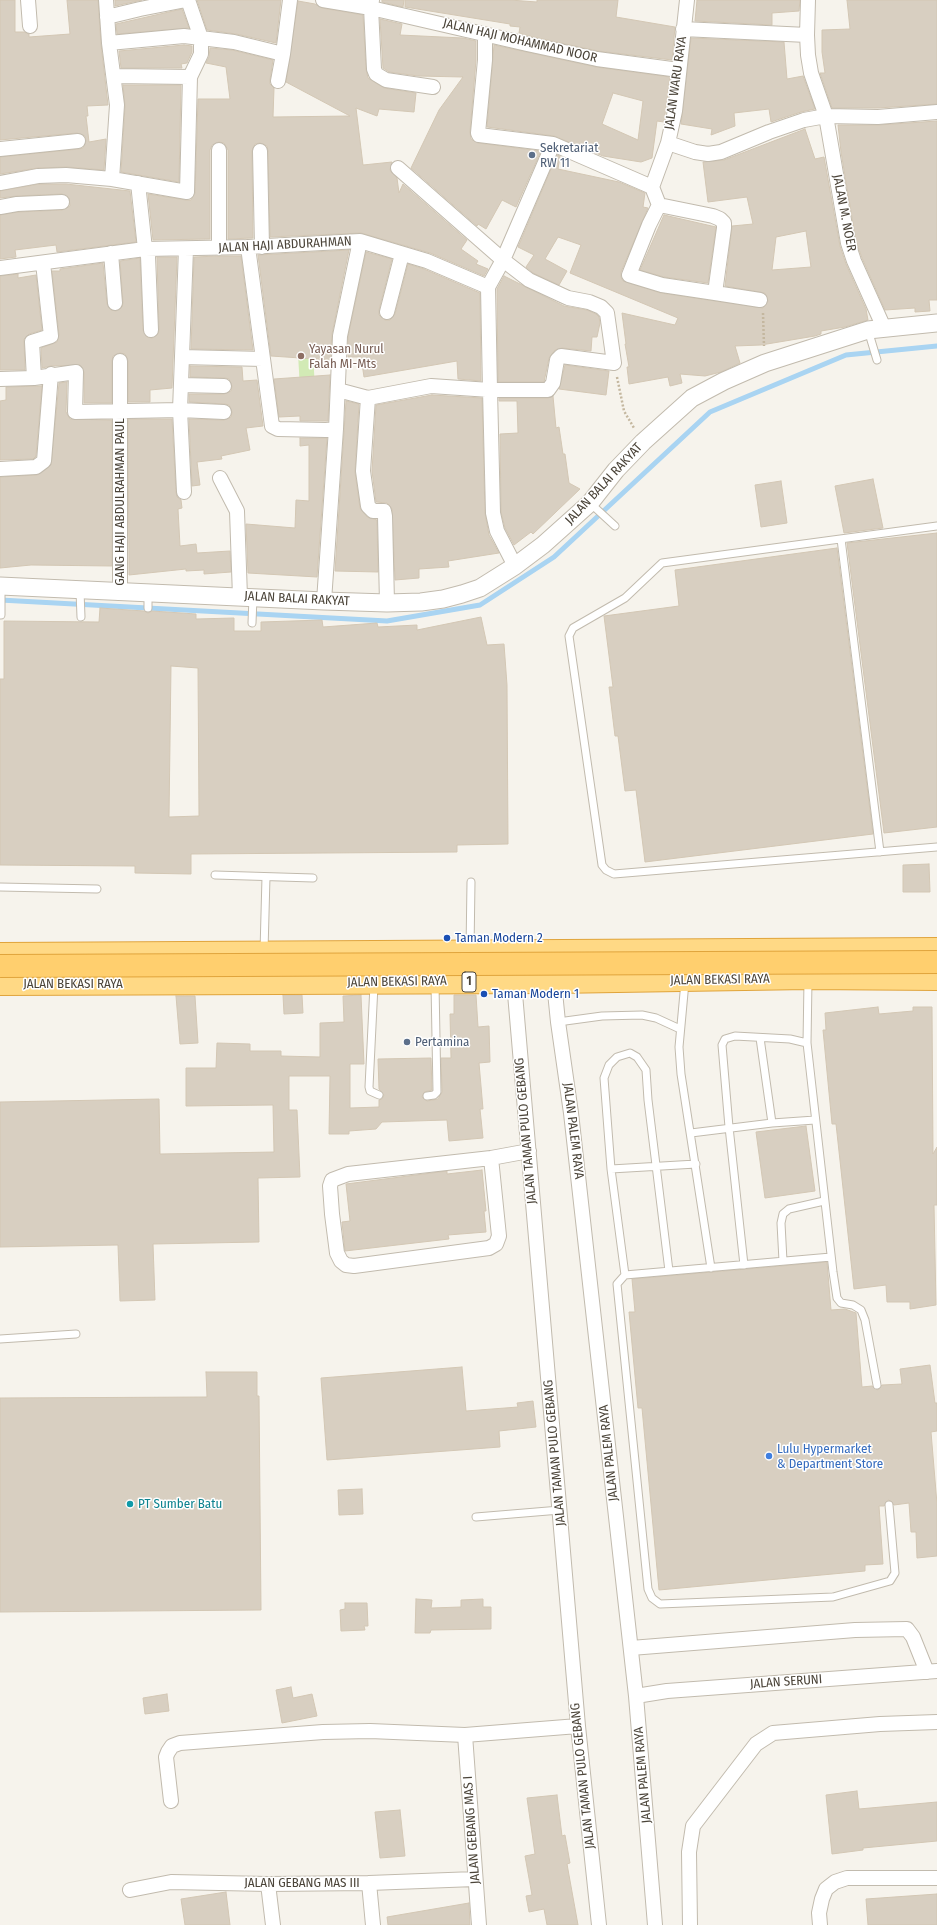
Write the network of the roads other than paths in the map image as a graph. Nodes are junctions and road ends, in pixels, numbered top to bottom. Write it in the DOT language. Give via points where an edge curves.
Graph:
graph roads {
  1 [pos="28,0"];
  2 [pos="106,0"];
  3 [pos="187,0"];
  4 [pos="290,0"];
  5 [pos="323,0"];
  6 [pos="687,0"];
  7 [pos="808,0"];
  8 [pos="371,4"];
  9 [pos="107,17"];
  10 [pos="30,26"];
  11 [pos="683,29"];
  12 [pos="485,35"];
  13 [pos="807,35"];
  14 [pos="201,38"];
  15 [pos="109,43"];
  16 [pos="283,54"];
  17 [pos="678,70"];
  18 [pos="114,76"];
  19 [pos="190,77"];
  20 [pos="278,82"];
  21 [pos="433,86"];
  22 [pos="937,112"];
  23 [pos="826,116"];
  24 [pos="78,141"];
  25 [pos="668,143"];
  26 [pos="553,144"];
  27 [pos="0,149"];
  28 [pos="219,150"];
  29 [pos="260,151"];
  30 [pos="398,168"];
  31 [pos="112,179"];
  32 [pos="0,183"];
  33 [pos="138,183"];
  34 [pos="652,187"];
  35 [pos="62,202"];
  36 [pos="659,205"];
  37 [pos="0,207"];
  38 [pos="360,241"];
  39 [pos="248,247"];
  40 [pos="262,247"];
  41 [pos="219,248"];
  42 [pos="145,249"];
  43 [pos="186,249"];
  44 [pos="111,254"];
  45 [pos="402,254"];
  46 [pos="503,260"];
  47 [pos="43,263"];
  48 [pos="0,268"];
  49 [pos="488,287"];
  50 [pos="715,293"];
  51 [pos="760,300"];
  52 [pos="115,303"];
  53 [pos="387,312"];
  54 [pos="937,323"];
  55 [pos="151,330"];
  56 [pos="874,332"];
  57 [pos="182,357"];
  58 [pos="876,358"];
  59 [pos="263,359"];
  60 [pos="120,361"];
  61 [pos="51,374"];
  62 [pos="0,378"];
  63 [pos="34,378"];
  64 [pos="181,385"];
  65 [pos="224,386"];
  66 [pos="338,390"];
  67 [pos="490,390"];
  68 [pos="368,398"];
  69 [pos="180,410"];
  70 [pos="120,411"];
  71 [pos="224,412"];
  72 [pos="336,429"];
  73 [pos="0,469"];
  74 [pos="220,478"];
  75 [pos="184,492"];
  76 [pos="592,505"];
  77 [pos="613,524"];
  78 [pos="937,526"];
  79 [pos="841,539"];
  80 [pos="515,566"];
  81 [pos="1,589"];
  82 [pos="120,592"];
  83 [pos="80,596"];
  84 [pos="249,601"];
  85 [pos="324,602"];
  86 [pos="387,603"];
  87 [pos="81,614"];
  88 [pos="1,615"];
  89 [pos="252,621"];
  90 [pos="937,847"];
  91 [pos="880,852"];
  92 [pos="215,875"];
  93 [pos="266,878"];
  94 [pos="313,878"];
  95 [pos="471,882"];
  96 [pos="0,886"];
  97 [pos="97,889"];
  98 [pos="937,949"];
  99 [pos="747,950"];
  100 [pos="470,952"];
  101 [pos="580,952"];
  102 [pos="264,953"];
  103 [pos="0,954"];
  104 [pos="937,962"];
  105 [pos="0,966"];
  106 [pos="808,978"];
  107 [pos="746,979"];
  108 [pos="937,979"];
  109 [pos="685,980"];
  110 [pos="435,982"];
  111 [pos="514,982"];
  112 [pos="554,982"];
  113 [pos="580,982"];
  114 [pos="374,983"];
  115 [pos="0,984"];
  116 [pos="558,1022"];
  117 [pos="680,1029"];
  118 [pos="760,1038"];
  119 [pos="807,1043"];
  120 [pos="379,1095"];
  121 [pos="427,1096"];
  122 [pos="815,1120"];
  123 [pos="772,1123"];
  124 [pos="729,1128"];
  125 [pos="691,1133"];
  126 [pos="528,1151"];
  127 [pos="492,1158"];
  128 [pos="696,1164"];
  129 [pos="655,1166"];
  130 [pos="611,1169"];
  131 [pos="824,1201"];
  132 [pos="831,1258"];
  133 [pos="784,1261"];
  134 [pos="744,1265"];
  135 [pos="711,1268"];
  136 [pos="669,1271"];
  137 [pos="625,1275"];
  138 [pos="76,1334"];
  139 [pos="0,1339"];
  140 [pos="877,1385"];
  141 [pos="889,1505"];
  142 [pos="560,1510"];
  143 [pos="476,1517"];
  144 [pos="631,1648"];
  145 [pos="932,1672"];
  146 [pos="636,1696"];
  147 [pos="937,1722"];
  148 [pos="578,1726"];
  149 [pos="465,1735"];
  150 [pos="171,1801"];
  151 [pos="937,1878"];
  152 [pos="475,1879"];
  153 [pos="369,1883"];
  154 [pos="268,1884"];
  155 [pos="130,1890"];
  156 [pos="273,1925"];
  157 [pos="372,1925"];
  158 [pos="480,1925"];
  159 [pos="599,1925"];
  160 [pos="655,1925"];
  161 [pos="690,1925"];
  162 [pos="820,1925"];
  1 -- 10 [label="street"];
  2 -- 9 [label="street"];
  3 -- 9 [label="street"];
  3 -- 14 [label="street"];
  4 -- 16 [label="street"];
  5 -- 8 [label="street, JALAN HAJI MOHAMMAD NOOR"];
  6 -- 11 [label="street, JALAN WARU RAYA"];
  7 -- 13 [label="street, JALAN M. NOER"];
  8 -- 12 [label="street, JALAN HAJI MOHAMMAD NOOR"];
  8 -- 21 [label="street" via="376,74 386,80"];
  9 -- 15 [label="street"];
  11 -- 13 [label="street"];
  11 -- 17 [label="street, JALAN WARU RAYA"];
  12 -- 17 [label="street, JALAN HAJI MOHAMMAD NOOR" via="596,59"];
  12 -- 26 [label="street" via="479,135"];
  13 -- 23 [label="street, JALAN M. NOER" via="811,73"];
  14 -- 15 [label="street" via="184,36"];
  14 -- 16 [label="street" via="234,42"];
  14 -- 19 [label="street" via="201,54"];
  15 -- 18 [label="street"];
  16 -- 20 [label="street"];
  17 -- 25 [label="street, JALAN WARU RAYA" via="675,111"];
  18 -- 19 [label="street"];
  18 -- 31 [label="street" via="117,105"];
  19 -- 33 [label="street" via="187,192"];
  22 -- 23 [label="street" via="878,117"];
  23 -- 25 [label="street" via="804,120 769,132 721,152 695,152"];
  23 -- 56 [label="street, JALAN M. NOER" via="848,243"];
  24 -- 27 [label="street"];
  25 -- 34 [label="street, JALAN WARU RAYA"];
  26 -- 34 [label="street"];
  26 -- 46 [label="street"];
  28 -- 41 [label="street"];
  29 -- 40 [label="street"];
  30 -- 46 [label="street"];
  31 -- 32 [label="street" via="66,175 38,176"];
  31 -- 33 [label="street"];
  33 -- 42 [label="street"];
  34 -- 36 [label="street"];
  35 -- 37 [label="street"];
  36 -- 50 [label="street" via="712,216 724,223"];
  36 -- 50 [label="street" via="629,275 662,284"];
  38 -- 40 [label="street, JALAN HAJI ABDURAHMAN"];
  38 -- 45 [label="street, JALAN HAJI ABDURAHMAN"];
  38 -- 66 [label="street" via="340,336"];
  39 -- 40 [label="street, JALAN HAJI ABDURAHMAN"];
  39 -- 41 [label="street, JALAN HAJI ABDURAHMAN"];
  39 -- 59 [label="street"];
  41 -- 43 [label="street, JALAN HAJI ABDURAHMAN"];
  42 -- 43 [label="street, JALAN HAJI ABDURAHMAN"];
  42 -- 44 [label="street, JALAN HAJI ABDURAHMAN"];
  42 -- 55 [label="street" via="148,256"];
  43 -- 57 [label="street"];
  44 -- 47 [label="street, JALAN HAJI ABDURAHMAN"];
  44 -- 52 [label="street"];
  45 -- 49 [label="street, JALAN HAJI ABDURAHMAN" via="427,261"];
  45 -- 53 [label="street"];
  46 -- 49 [label="street"];
  46 -- 67 [label="street" via="529,280 568,298 601,307 607,313 614,363 561,356 557,360 553,384 548,390"];
  47 -- 48 [label="street, JALAN HAJI ABDURAHMAN"];
  47 -- 63 [label="street" via="50,336 32,342"];
  49 -- 67 [label="street"];
  50 -- 51 [label="street"];
  54 -- 56 [label="street, JALAN BALAI RAKYAT"];
  56 -- 58 [label="lane"];
  56 -- 76 [label="street, JALAN BALAI RAKYAT" via="764,363 692,398 616,470"];
  57 -- 59 [label="street"];
  57 -- 64 [label="street"];
  59 -- 72 [label="street" via="272,426 278,429"];
  60 -- 70 [label="street, GANG HAJI ABDULRAHMAN PAUL"];
  61 -- 63 [label="street"];
  61 -- 70 [label="street" via="76,372 75,412"];
  61 -- 73 [label="street" via="44,461 36,467"];
  62 -- 63 [label="street"];
  64 -- 65 [label="street"];
  64 -- 69 [label="street"];
  66 -- 68 [label="street"];
  66 -- 72 [label="street"];
  67 -- 68 [label="street" via="421,387"];
  67 -- 80 [label="street" via="493,513 497,530"];
  68 -- 86 [label="street" via="363,471 368,506 373,511 384,511 385,516"];
  69 -- 70 [label="street"];
  69 -- 71 [label="street"];
  69 -- 75 [label="street"];
  70 -- 82 [label="street, GANG HAJI ABDULRAHMAN PAUL"];
  72 -- 85 [label="street"];
  74 -- 84 [label="street" via="237,511"];
  76 -- 77 [label="lane"];
  76 -- 80 [label="street, JALAN BALAI RAKYAT"];
  78 -- 79 [label="lane"];
  79 -- 91 [label="lane"];
  79 -- 91 [label="lane" via="662,563 625,598 573,628 568,636 602,865 606,870 614,874"];
  80 -- 86 [label="street, JALAN BALAI RAKYAT" via="480,588 462,594 421,602"];
  81 -- 83 [label="street, JALAN BALAI RAKYAT"];
  81 -- 88 [label="lane"];
  82 -- 83 [label="street, JALAN BALAI RAKYAT"];
  82 -- 84 [label="street, JALAN BALAI RAKYAT" via="148,601"];
  83 -- 87 [label="lane"];
  84 -- 85 [label="street, JALAN BALAI RAKYAT"];
  84 -- 89 [label="lane"];
  85 -- 86 [label="street, JALAN BALAI RAKYAT"];
  90 -- 91 [label="lane"];
  92 -- 93 [label="lane"];
  93 -- 94 [label="lane"];
  93 -- 102 [label="lane"];
  95 -- 100 [label="lane"];
  96 -- 97 [label="lane"];
  98 -- 99 [label="highway"];
  99 -- 101 [label="highway"];
  99 -- 107 [label="highway"];
  100 -- 101 [label="highway"];
  100 -- 102 [label="highway"];
  101 -- 113 [label="highway"];
  102 -- 103 [label="highway"];
  104 -- 105 [label="highway, bridge"];
  106 -- 107 [label="highway, JALAN BEKASI RAYA / 1"];
  106 -- 108 [label="highway, JALAN BEKASI RAYA / 1"];
  106 -- 119 [label="lane"];
  107 -- 109 [label="highway, JALAN BEKASI RAYA / 1"];
  109 -- 113 [label="highway, JALAN BEKASI RAYA / 1"];
  109 -- 117 [label="lane"];
  110 -- 111 [label="highway, JALAN BEKASI RAYA / 1"];
  110 -- 114 [label="highway, JALAN BEKASI RAYA / 1"];
  110 -- 121 [label="lane" via="437,1092"];
  111 -- 112 [label="highway, JALAN BEKASI RAYA / 1"];
  111 -- 126 [label="street, JALAN TAMAN PULO GEBANG"];
  112 -- 113 [label="highway, JALAN BEKASI RAYA / 1"];
  112 -- 116 [label="street, JALAN PALEM RAYA"];
  114 -- 115 [label="highway, JALAN BEKASI RAYA / 1"];
  114 -- 120 [label="lane" via="369,1087 370,1091"];
  116 -- 117 [label="lane" via="602,1016 642,1015 656,1018"];
  116 -- 144 [label="street, JALAN PALEM RAYA" via="571,1112"];
  117 -- 125 [label="lane" via="681,1074"];
  118 -- 119 [label="lane" via="790,1039"];
  118 -- 123 [label="lane"];
  118 -- 124 [label="lane" via="735,1036 725,1039 722,1045"];
  119 -- 122 [label="lane"];
  122 -- 123 [label="lane"];
  122 -- 131 [label="lane"];
  123 -- 124 [label="lane"];
  124 -- 125 [label="lane"];
  124 -- 134 [label="lane"];
  125 -- 128 [label="lane"];
  126 -- 127 [label="street"];
  126 -- 142 [label="street, JALAN TAMAN PULO GEBANG"];
  127 -- 127 [label="street" via="348,1174 332,1180 332,1214 337,1253 341,1261 354,1266 489,1248 496,1244 499,1236"];
  128 -- 129 [label="lane"];
  128 -- 135 [label="lane"];
  129 -- 130 [label="lane"];
  129 -- 130 [label="lane" via="646,1070 637,1057 630,1053 617,1057 609,1065 604,1078"];
  129 -- 136 [label="lane"];
  130 -- 137 [label="lane"];
  131 -- 132 [label="lane"];
  131 -- 133 [label="lane" via="789,1209 783,1214 781,1223"];
  132 -- 133 [label="lane"];
  132 -- 140 [label="lane" via="837,1298 861,1310 865,1320"];
  133 -- 134 [label="lane"];
  134 -- 135 [label="lane"];
  135 -- 136 [label="lane"];
  136 -- 137 [label="lane"];
  137 -- 141 [label="lane" via="617,1284 617,1290 648,1589 655,1601 660,1604 833,1597 890,1581 895,1573"];
  138 -- 139 [label="lane"];
  142 -- 143 [label="lane"];
  142 -- 148 [label="street, JALAN TAMAN PULO GEBANG"];
  144 -- 145 [label="street" via="907,1628"];
  144 -- 146 [label="street, JALAN PALEM RAYA"];
  145 -- 146 [label="street, JALAN SERUNI" via="667,1691"];
  146 -- 160 [label="street, JALAN PALEM RAYA"];
  147 -- 161 [label="street" via="773,1733 756,1744 693,1826 689,1852"];
  148 -- 149 [label="street"];
  148 -- 159 [label="street, JALAN TAMAN PULO GEBANG"];
  149 -- 150 [label="street" via="323,1732 180,1743 172,1746 166,1757"];
  149 -- 152 [label="street, JALAN GEBANG MAS I"];
  151 -- 162 [label="street" via="847,1878 835,1882 826,1889 822,1899"];
  152 -- 153 [label="street, JALAN GEBANG MAS III"];
  152 -- 158 [label="street, JALAN GEBANG MAS I"];
  153 -- 154 [label="street, JALAN GEBANG MAS III"];
  153 -- 157 [label="street"];
  154 -- 155 [label="street, JALAN GEBANG MAS III" via="171,1882"];
  154 -- 156 [label="street"];
}
